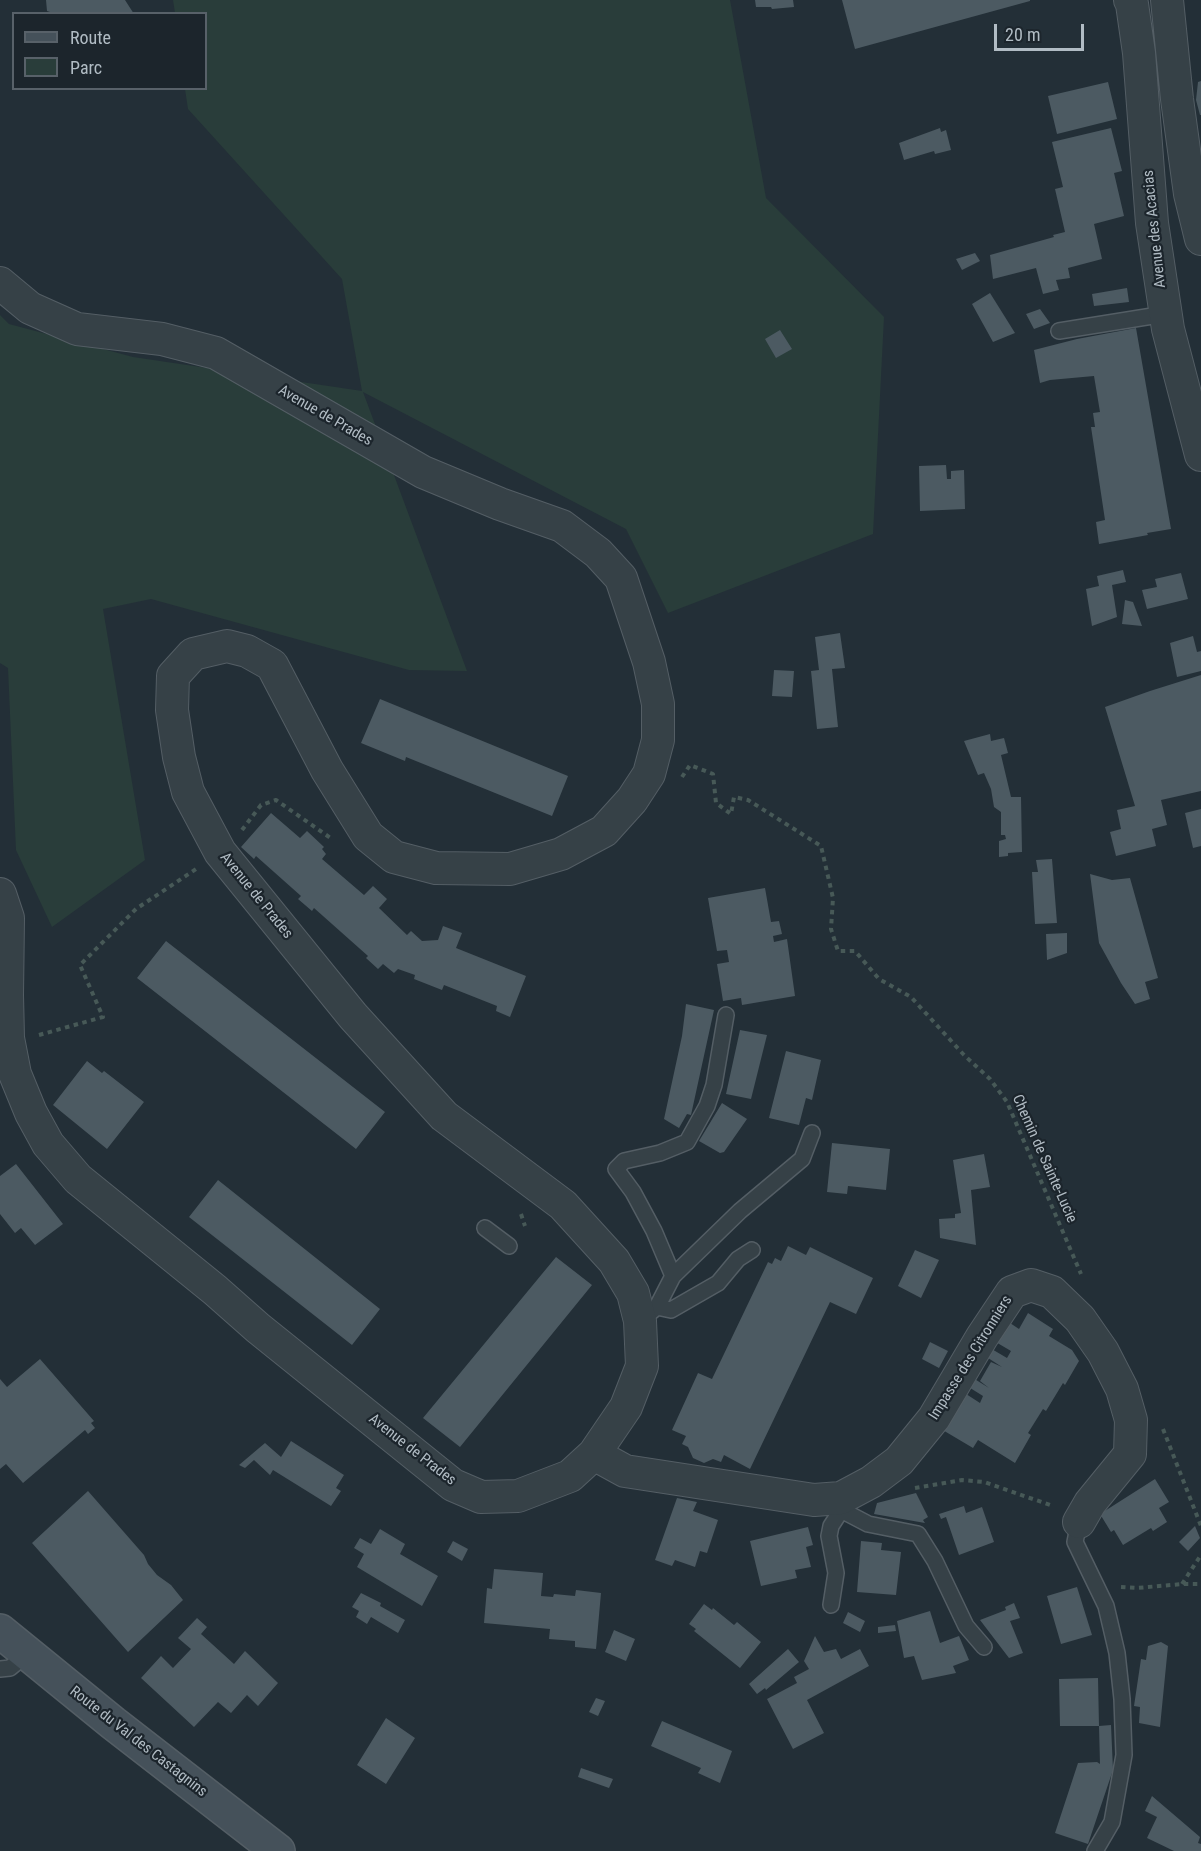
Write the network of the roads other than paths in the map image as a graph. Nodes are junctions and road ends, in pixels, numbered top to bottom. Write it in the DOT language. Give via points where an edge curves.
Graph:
graph roads {
  1 [pos="1130,0"];
  2 [pos="1167,0"];
  3 [pos="1201,239"];
  4 [pos="0,283"];
  5 [pos="1166,314"];
  6 [pos="1059,331"];
  7 [pos="1201,455"];
  8 [pos="0,894"];
  9 [pos="726,1015"];
  10 [pos="812,1133"];
  11 [pos="485,1228"];
  12 [pos="509,1246"];
  13 [pos="752,1250"];
  14 [pos="673,1276"];
  15 [pos="648,1314"];
  16 [pos="594,1454"];
  17 [pos="843,1502"];
  18 [pos="1079,1522"];
  19 [pos="831,1605"];
  20 [pos="0,1631"];
  21 [pos="984,1647"];
  22 [pos="13,1661"];
  23 [pos="278,1851"];
  24 [pos="1095,1851"];
  1 -- 5 [label="street, Avenue des Acacias" via="1139,53 1152,224"];
  2 -- 3 [label="street" via="1183,147"];
  4 -- 15 [label="street, Avenue de Prades" via="30,308 76,329 162,339 216,353 423,472 562,526 598,553 621,578 649,662 658,704 658,740 649,774 604,831 561,854 510,869 436,868 394,857 368,836 327,770 272,665 247,651 227,646 192,654 173,676 171,710 188,792 220,852 353,1016 444,1116 563,1205 614,1261"];
  5 -- 6 [label="lane"];
  5 -- 7 [label="street, Avenue des Acacias"];
  8 -- 16 [label="street, Avenue de Prades" via="8,918 8,1038 15,1074 48,1144 78,1179 453,1485 481,1497 518,1496 570,1476"];
  9 -- 14 [label="lane" via="714,1085 687,1142 624,1161 616,1169 639,1202"];
  10 -- 14 [label="lane" via="802,1159 740,1211"];
  11 -- 12 [label="lane"];
  13 -- 15 [label="lane" via="738,1259 718,1283 671,1310"];
  14 -- 15 [label="lane"];
  15 -- 16 [label="street, Avenue de Prades" via="642,1366 626,1407"];
  16 -- 17 [label="street, Impasse des Citronniers" via="625,1471"];
  17 -- 18 [label="street, Impasse des Citronniers" via="899,1461 934,1418 1012,1292 1031,1285 1052,1292 1080,1319 1122,1389 1131,1420 1130,1454"];
  17 -- 19 [label="lane" via="829,1536 836,1573"];
  17 -- 21 [label="lane" via="847,1513 868,1524 918,1534 966,1626"];
  18 -- 24 [label="lane" via="1075,1542 1106,1606 1116,1653 1125,1755 1112,1822"];
  20 -- 22 [label="street, Route du Val des Castagnins"];
  22 -- 23 [label="street, Route du Val des Castagnins"];
}
